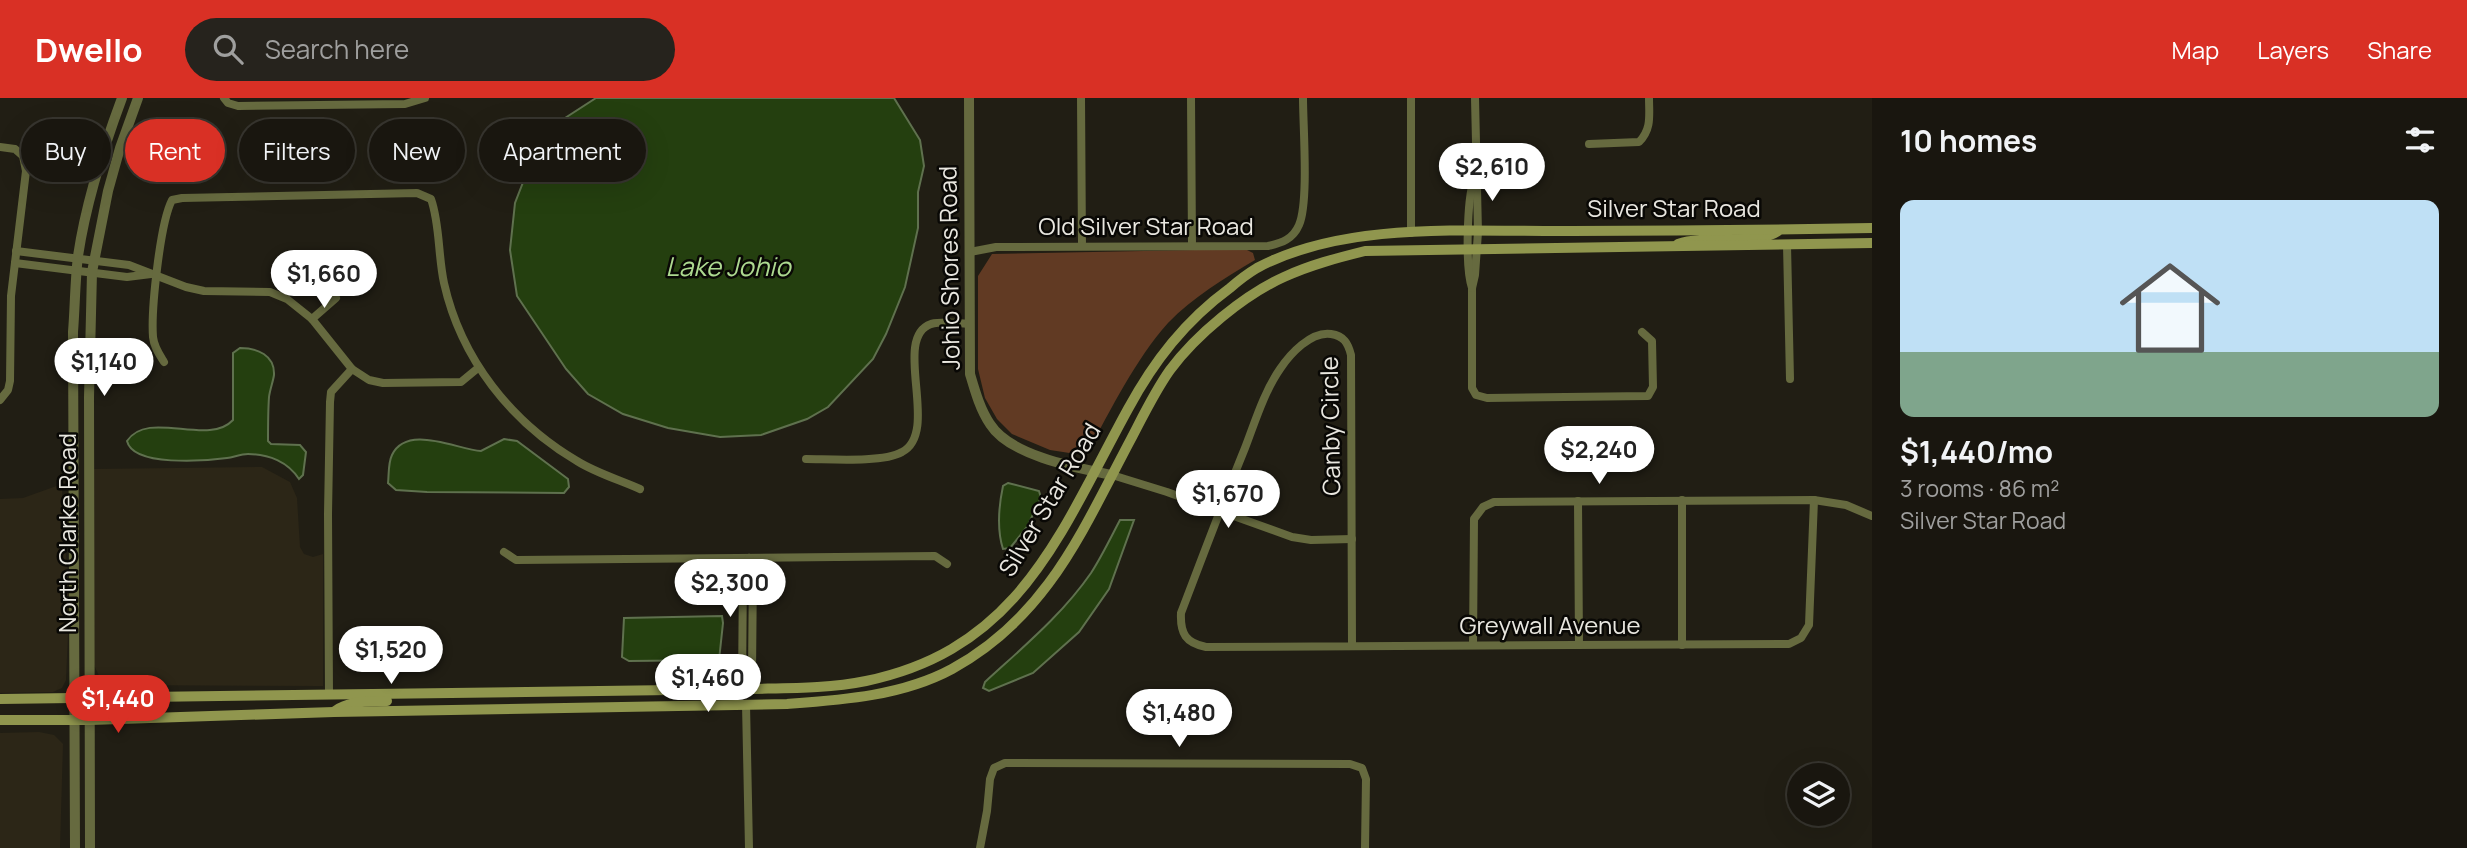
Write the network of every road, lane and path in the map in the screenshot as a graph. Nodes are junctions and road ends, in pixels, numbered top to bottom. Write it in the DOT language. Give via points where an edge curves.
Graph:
graph roads {
  1 [pos="122,98"];
  2 [pos="138,98"];
  3 [pos="224,98"];
  4 [pos="425,98"];
  5 [pos="969,98"];
  6 [pos="1081,98"];
  7 [pos="1191,98"];
  8 [pos="1303,98"];
  9 [pos="1411,98"];
  10 [pos="1475,98"];
  11 [pos="1649,98"];
  12 [pos="330,101"];
  13 [pos="1589,144"];
  14 [pos="0,147"];
  15 [pos="1872,228"];
  16 [pos="1780,230"];
  17 [pos="1474,232"];
  18 [pos="1411,233"];
  19 [pos="1872,234"];
  20 [pos="1872,243"];
  21 [pos="1192,245"];
  22 [pos="1787,245"];
  23 [pos="1082,246"];
  24 [pos="1669,247"];
  25 [pos="1473,248"];
  26 [pos="16,251"];
  27 [pos="970,252"];
  28 [pos="78,259"];
  29 [pos="93,260"];
  30 [pos="15,263"];
  31 [pos="129,265"];
  32 [pos="77,271"];
  33 [pos="92,272"];
  34 [pos="157,274"];
  35 [pos="127,277"];
  36 [pos="336,298"];
  37 [pos="312,318"];
  38 [pos="969,324"];
  39 [pos="1642,332"];
  40 [pos="164,362"];
  41 [pos="478,368"];
  42 [pos="352,369"];
  43 [pos="1790,379"];
  44 [pos="0,400"];
  45 [pos="806,459"];
  46 [pos="1094,471"];
  47 [pos="1112,475"];
  48 [pos="640,489"];
  49 [pos="1682,500"];
  50 [pos="1814,500"];
  51 [pos="1578,501"];
  52 [pos="1219,511"];
  53 [pos="1872,516"];
  54 [pos="1352,539"];
  55 [pos="504,552"];
  56 [pos="749,558"];
  57 [pos="947,564"];
  58 [pos="1181,613"];
  59 [pos="1473,645"];
  60 [pos="1579,645"];
  61 [pos="1682,645"];
  62 [pos="1352,646"];
  63 [pos="865,681"];
  64 [pos="744,690"];
  65 [pos="471,693"];
  66 [pos="330,695"];
  67 [pos="0,699"];
  68 [pos="75,699"];
  69 [pos="90,699"];
  70 [pos="746,704"];
  71 [pos="640,706"];
  72 [pos="334,712"];
  73 [pos="0,719"];
  74 [pos="75,720"];
  75 [pos="90,720"];
  76 [pos="75,848"];
  77 [pos="90,848"];
  78 [pos="749,848"];
  79 [pos="980,848"];
  80 [pos="1365,848"];
  1 -- 28 [label="street, North Clarke Road" via="92,190"];
  2 -- 29 [label="street, North Clarke Road" via="108,191"];
  3 -- 12 [label="street" via="238,106"];
  4 -- 12 [label="street" via="405,104"];
  5 -- 27 [label="street, Johio Shores Road"];
  6 -- 23 [label="street"];
  7 -- 21 [label="street"];
  8 -- 21 [label="street, Old Silver Star Road" via="1304,211 1295,232 1283,243 1269,246"];
  9 -- 18 [label="street"];
  10 -- 17 [label="street" via="1478,191"];
  11 -- 13 [label="street" via="1649,127 1639,142"];
  14 -- 26 [label="street" via="15,149 25,163"];
  15 -- 16 [label="main road, Silver Star Road"];
  16 -- 17 [label="main road, Silver Star Road"];
  16 -- 24 [label="main road" via="1767,237 1690,239"];
  17 -- 18 [label="main road, Silver Star Road"];
  17 -- 25 [label="street"];
  18 -- 46 [label="main road, Silver Star Road" via="1326,242 1284,255 1233,285 1170,343 1146,376"];
  19 -- 22 [label="main road" via="1801,236"];
  20 -- 22 [label="main road, Silver Star Road"];
  21 -- 23 [label="street, Old Silver Star Road"];
  22 -- 24 [label="main road, Silver Star Road"];
  22 -- 43 [label="street"];
  23 -- 27 [label="street, Old Silver Star Road" via="996,247"];
  24 -- 25 [label="main road, Silver Star Road"];
  25 -- 39 [label="street" via="1468,276 1472,288 1472,388 1476,395 1647,396 1653,387 1652,341"];
  25 -- 47 [label="main road, Silver Star Road" via="1365,251 1323,261 1250,297 1214,324 1170,371"];
  26 -- 28 [label="street"];
  26 -- 30 [label="street"];
  27 -- 38 [label="street, Johio Shores Road"];
  28 -- 29 [label="street"];
  28 -- 32 [label="street, North Clarke Road"];
  29 -- 31 [label="street"];
  29 -- 33 [label="street, North Clarke Road"];
  30 -- 32 [label="street"];
  30 -- 44 [label="street" via="10,381"];
  31 -- 34 [label="street"];
  31 -- 35 [label="street"];
  32 -- 33 [label="street"];
  32 -- 68 [label="street, North Clarke Road" via="73,332"];
  33 -- 35 [label="street"];
  33 -- 69 [label="street, North Clarke Road"];
  34 -- 35 [label="street"];
  34 -- 37 [label="street" via="204,291 270,292"];
  34 -- 40 [label="street" via="153,338"];
  34 -- 41 [label="street" via="166,215 172,201 181,198 417,193 430,199 436,213 444,284 456,325"];
  36 -- 37 [label="street"];
  37 -- 42 [label="street"];
  38 -- 45 [label="street" via="929,325 919,333 915,347 918,425 914,441 904,452 886,458"];
  38 -- 46 [label="street, Johio Shores Road" via="970,374 991,426 1011,444 1035,455"];
  41 -- 42 [label="street" via="461,382 383,383"];
  41 -- 48 [label="street" via="541,438 580,463"];
  42 -- 66 [label="street" via="331,392"];
  46 -- 47 [label="street, Johio Shores Road"];
  46 -- 63 [label="main road, Silver Star Road" via="1044,564 991,622 920,665"];
  47 -- 52 [label="street"];
  47 -- 70 [label="main road, Silver Star Road" via="1065,564 1043,593 1016,622 951,669 908,687 850,700"];
  49 -- 50 [label="street"];
  49 -- 51 [label="street"];
  49 -- 61 [label="street"];
  50 -- 53 [label="street" via="1846,505"];
  50 -- 61 [label="street, Greywall Avenue" via="1809,625 1801,638 1789,645"];
  51 -- 59 [label="street" via="1494,502 1474,519"];
  51 -- 60 [label="street"];
  52 -- 54 [label="street" via="1292,537"];
  52 -- 54 [label="street, Canby Circle" via="1280,369 1315,336 1328,333 1341,337 1351,355"];
  52 -- 58 [label="street, Canby Circle"];
  54 -- 62 [label="street, Canby Circle"];
  55 -- 56 [label="street" via="516,560"];
  56 -- 57 [label="street" via="935,556"];
  56 -- 64 [label="street" via="754,568 748,624 752,673"];
  58 -- 62 [label="street, Greywall Avenue" via="1183,635 1194,645"];
  59 -- 60 [label="street, Greywall Avenue"];
  59 -- 62 [label="street, Greywall Avenue"];
  60 -- 61 [label="street, Greywall Avenue"];
  63 -- 64 [label="main road, Silver Star Road"];
  63 -- 70 [label="main road" via="851,689 764,694"];
  64 -- 65 [label="main road, Silver Star Road"];
  64 -- 71 [label="main road" via="719,698 642,699"];
  65 -- 66 [label="main road, Silver Star Road"];
  65 -- 72 [label="main road" via="465,699 354,703"];
  66 -- 69 [label="main road, Silver Star Road"];
  67 -- 68 [label="main road, Silver Star Road"];
  68 -- 69 [label="main road, Silver Star Road"];
  68 -- 74 [label="street, North Clarke Road"];
  69 -- 75 [label="street, North Clarke Road"];
  70 -- 71 [label="main road, Silver Star Road"];
  70 -- 78 [label="street"];
  71 -- 72 [label="main road, Silver Star Road"];
  72 -- 75 [label="main road, Silver Star Road"];
  73 -- 74 [label="main road, Silver Star Road"];
  74 -- 75 [label="main road, Silver Star Road"];
  74 -- 76 [label="street, North Clarke Road"];
  75 -- 77 [label="street, North Clarke Road"];
  79 -- 80 [label="street" via="994,768 1005,763 1033,763 1350,764 1362,768 1366,779"];
}
